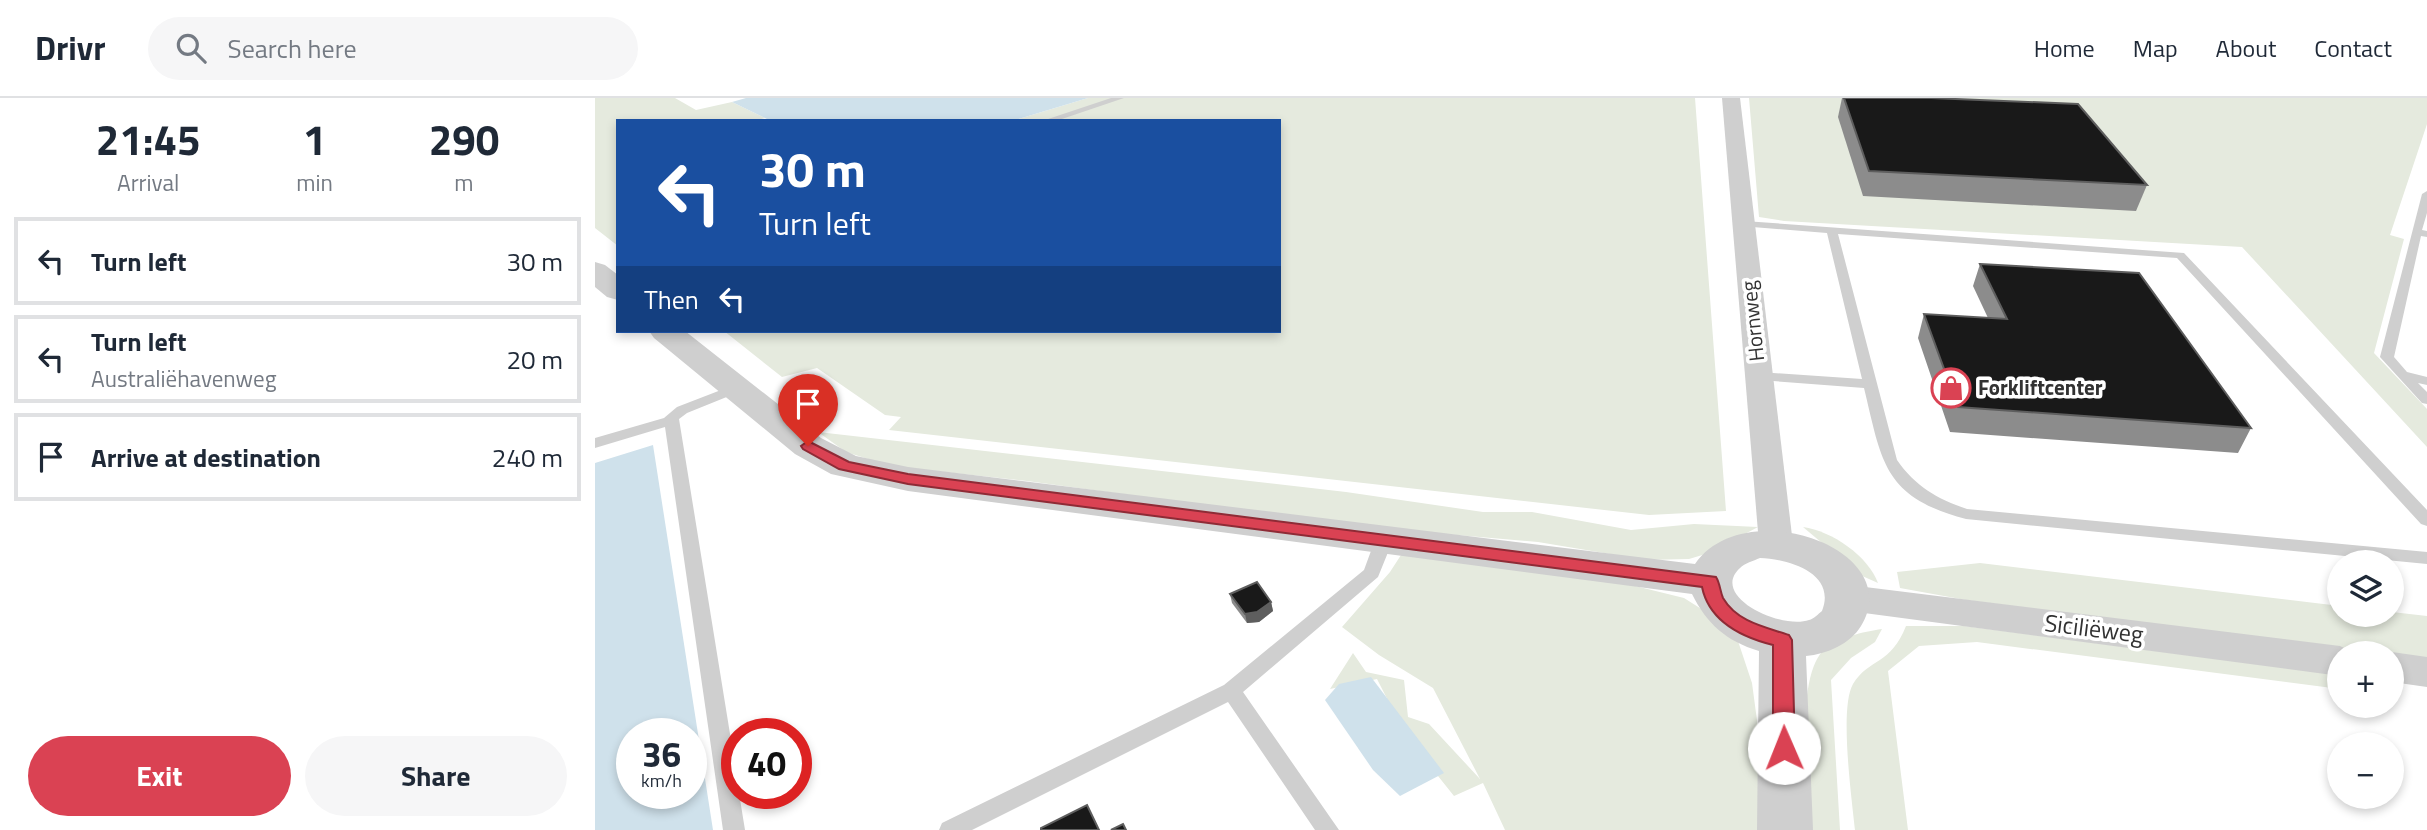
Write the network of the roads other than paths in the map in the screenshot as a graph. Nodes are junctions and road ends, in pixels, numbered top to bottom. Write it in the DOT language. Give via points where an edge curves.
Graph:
graph roads {
  1 [pos="1120,98"];
  2 [pos="1731,98"];
  3 [pos="1052,119"];
  4 [pos="2427,194"];
  5 [pos="1744,224"];
  6 [pos="1832,232"];
  7 [pos="2422,233"];
  8 [pos="595,271"];
  9 [pos="616,289"];
  10 [pos="667,333"];
  11 [pos="2402,375"];
  12 [pos="1759,376"];
  13 [pos="2427,381"];
  14 [pos="1870,384"];
  15 [pos="734,389"];
  16 [pos="2427,400"];
  17 [pos="671,421"];
  18 [pos="595,443"];
  19 [pos="2427,520"];
  20 [pos="1384,540"];
  21 [pos="1776,544"];
  22 [pos="2427,558"];
  23 [pos="1710,581"];
  24 [pos="1849,598"];
  25 [pos="1782,640"];
  26 [pos="2327,659"];
  27 [pos="2404,669"];
  28 [pos="2427,672"];
  29 [pos="1231,691"];
  30 [pos="734,830"];
  31 [pos="950,830"];
  32 [pos="1328,830"];
  33 [pos="1785,830"];
  1 -- 3 [label="lane"];
  2 -- 5 [label="street, Hornweg"];
  4 -- 7 [label="lane"];
  5 -- 6 [label="lane"];
  5 -- 12 [label="street, Hornweg"];
  6 -- 14 [label="lane"];
  6 -- 19 [label="lane" via="2180,255"];
  7 -- 11 [label="lane" via="2387,357"];
  8 -- 9 [label="street"];
  10 -- 15 [label="street"];
  11 -- 13 [label="lane"];
  11 -- 16 [label="lane"];
  12 -- 14 [label="lane"];
  12 -- 21 [label="street, Hornweg"];
  14 -- 22 [label="lane" via="1889,460 1903,482 1920,497 1966,514"];
  15 -- 17 [label="lane" via="682,410"];
  15 -- 20 [label="street" via="808,446 845,466 908,479"];
  17 -- 18 [label="lane"];
  17 -- 30 [label="lane"];
  20 -- 23 [label="street"];
  20 -- 29 [label="lane" via="1372,573"];
  21 -- 23 [label="street" via="1737,548 1713,568"];
  21 -- 24 [label="street" via="1817,556 1833,568"];
  23 -- 25 [label="street" via="1713,597 1731,618 1759,634"];
  24 -- 25 [label="street" via="1838,625 1823,635"];
  24 -- 26 [label="street, Siciliëweg"];
  25 -- 33 [label="street"];
  27 -- 28 [label="street"];
  29 -- 31 [label="lane"];
  29 -- 32 [label="lane"];
}
